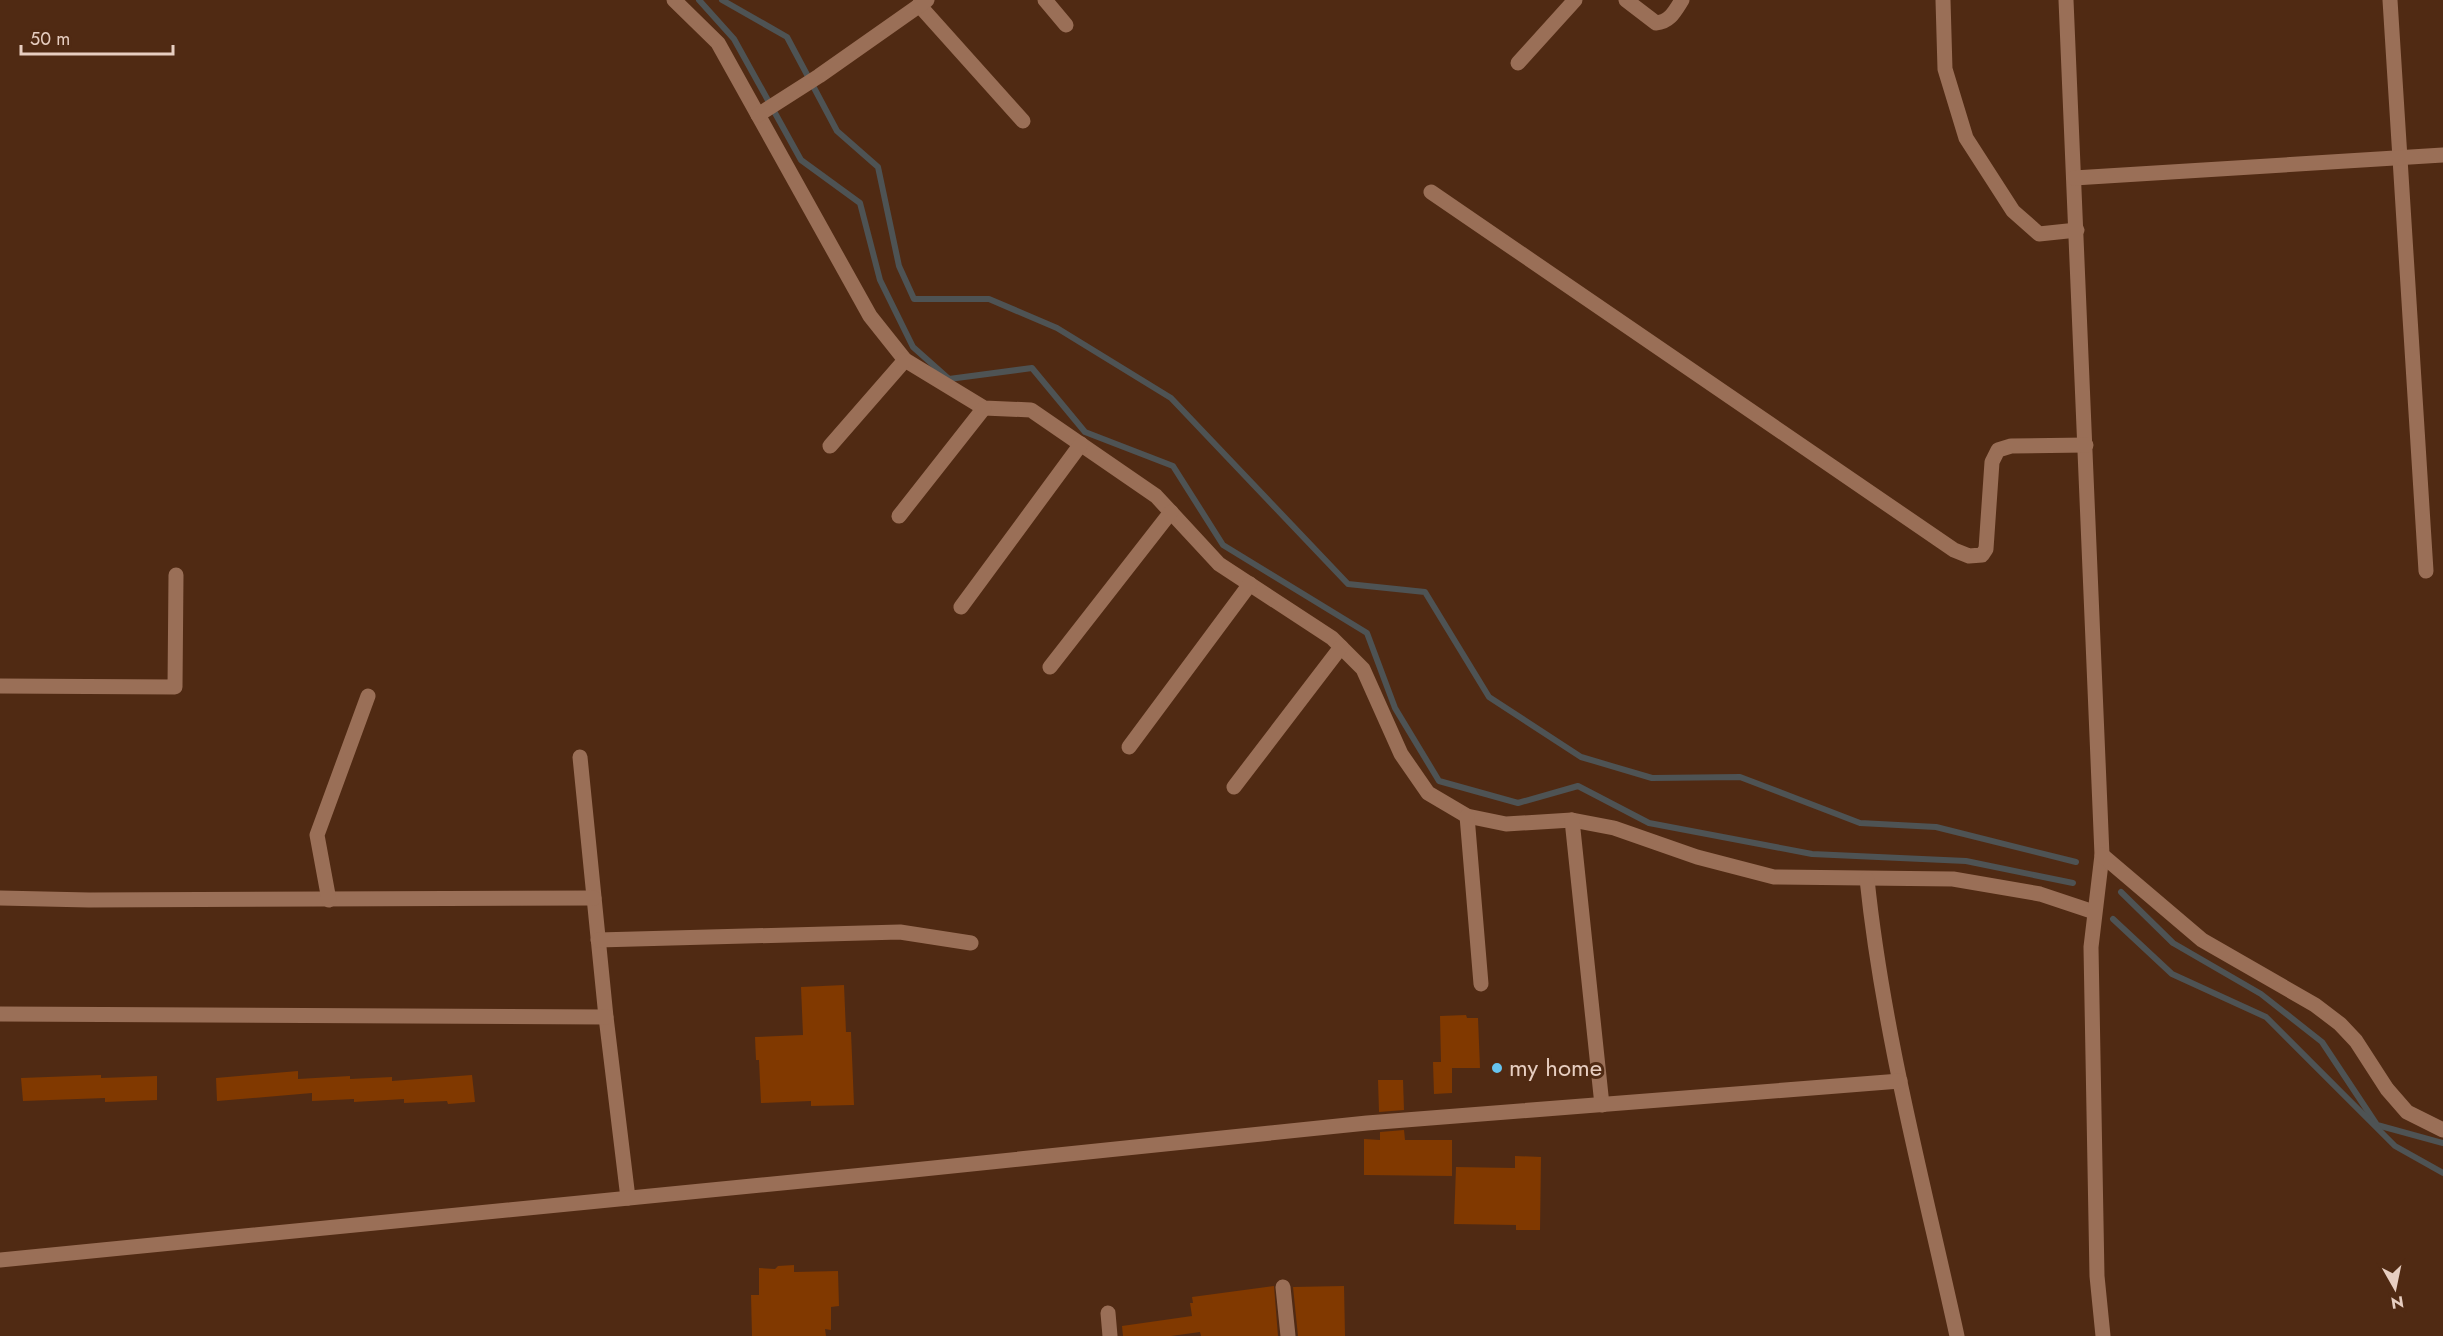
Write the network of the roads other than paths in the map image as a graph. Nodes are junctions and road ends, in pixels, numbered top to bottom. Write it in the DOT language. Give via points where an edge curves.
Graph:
graph roads {
  1 [pos="674,0"];
  2 [pos="1045,0"];
  3 [pos="1575,0"];
  4 [pos="1626,0"];
  5 [pos="1682,0"];
  6 [pos="1943,0"];
  7 [pos="2066,0"];
  8 [pos="2390,0"];
  9 [pos="923,3"];
  10 [pos="1066,25"];
  11 [pos="1518,63"];
  12 [pos="758,115"];
  13 [pos="1023,121"];
  14 [pos="2443,155"];
  15 [pos="2399,158"];
  16 [pos="2074,178"];
  17 [pos="1431,192"];
  18 [pos="2077,230"];
  19 [pos="904,360"];
  20 [pos="984,408"];
  21 [pos="1081,444"];
  22 [pos="2086,445"];
  23 [pos="830,446"];
  24 [pos="1171,512"];
  25 [pos="899,516"];
  26 [pos="2426,571"];
  27 [pos="176,575"];
  28 [pos="1250,584"];
  29 [pos="961,608"];
  30 [pos="1341,647"];
  31 [pos="1050,667"];
  32 [pos="0,686"];
  33 [pos="369,696"];
  34 [pos="1129,747"];
  35 [pos="580,757"];
  36 [pos="1234,787"];
  37 [pos="1467,816"];
  38 [pos="1572,820"];
  39 [pos="2102,855"];
  40 [pos="1867,879"];
  41 [pos="0,898"];
  42 [pos="594,898"];
  43 [pos="328,900"];
  44 [pos="2094,912"];
  45 [pos="598,940"];
  46 [pos="971,943"];
  47 [pos="1480,984"];
  48 [pos="0,1014"];
  49 [pos="606,1017"];
  50 [pos="1900,1081"];
  51 [pos="1602,1105"];
  52 [pos="2443,1130"];
  53 [pos="628,1198"];
  54 [pos="0,1260"];
  55 [pos="1283,1287"];
  56 [pos="1108,1313"];
  57 [pos="1110,1336"];
  58 [pos="1288,1336"];
  59 [pos="1957,1336"];
  60 [pos="2103,1336"];
  1 -- 12 [label="street" via="718,43"];
  2 -- 10 [label="street"];
  3 -- 11 [label="street"];
  4 -- 5 [label="street" via="1656,23 1670,18"];
  6 -- 18 [label="street" via="1945,69 1966,138 2013,211 2039,234"];
  7 -- 16 [label="street"];
  8 -- 15 [label="street"];
  9 -- 12 [label="street"];
  9 -- 13 [label="street"];
  12 -- 19 [label="street" via="870,316"];
  14 -- 15 [label="street"];
  15 -- 16 [label="street"];
  15 -- 26 [label="street"];
  16 -- 18 [label="street"];
  17 -- 22 [label="street" via="1954,550 1969,556 1982,555 1986,549 1992,462 1998,450 2011,446"];
  18 -- 22 [label="street"];
  19 -- 20 [label="street"];
  19 -- 23 [label="street"];
  20 -- 21 [label="street" via="1031,410"];
  20 -- 25 [label="street"];
  21 -- 24 [label="street" via="1156,496"];
  21 -- 29 [label="street"];
  22 -- 39 [label="street"];
  24 -- 28 [label="street" via="1219,564"];
  24 -- 31 [label="street"];
  27 -- 32 [label="street" via="175,687"];
  28 -- 30 [label="street"];
  28 -- 34 [label="street"];
  30 -- 36 [label="street"];
  30 -- 37 [label="street" via="1363,669 1401,754 1428,793"];
  33 -- 43 [label="street" via="317,835"];
  35 -- 42 [label="street"];
  37 -- 38 [label="street" via="1506,824"];
  37 -- 47 [label="street"];
  38 -- 40 [label="street" via="1614,828 1697,857 1774,877"];
  38 -- 51 [label="street"];
  39 -- 44 [label="street"];
  39 -- 52 [label="street" via="2202,940 2340,1023 2408,1112"];
  40 -- 44 [label="street" via="1953,879 2040,894"];
  40 -- 50 [label="street" via="1873,936"];
  41 -- 43 [label="street"];
  42 -- 43 [label="street"];
  42 -- 45 [label="street"];
  44 -- 60 [label="street" via="2091,947 2097,1264"];
  45 -- 46 [label="street" via="900,932"];
  45 -- 49 [label="street"];
  48 -- 49 [label="street"];
  49 -- 53 [label="street"];
  50 -- 51 [label="street"];
  50 -- 59 [label="street"];
  51 -- 53 [label="street" via="1367,1123"];
  53 -- 54 [label="street"];
  55 -- 58 [label="street"];
  56 -- 57 [label="street"];
}
